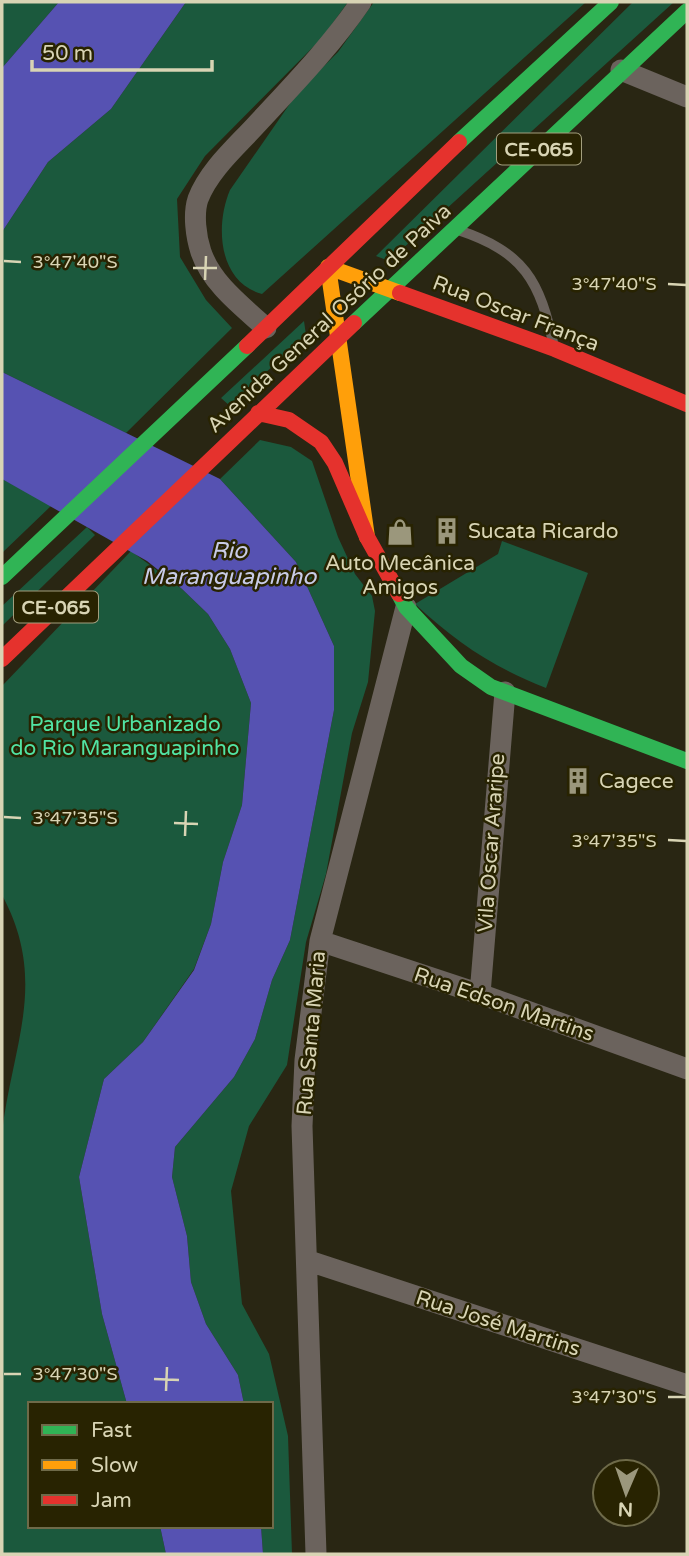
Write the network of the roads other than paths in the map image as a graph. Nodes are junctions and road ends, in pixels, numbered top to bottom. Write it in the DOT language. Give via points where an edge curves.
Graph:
graph roads {
  1 [pos="361,2"];
  2 [pos="611,2"];
  3 [pos="687,11"];
  4 [pos="621,70"];
  5 [pos="687,97"];
  6 [pos="456,229"];
  7 [pos="328,267"];
  8 [pos="392,289"];
  9 [pos="266,328"];
  10 [pos="338,338"];
  11 [pos="555,349"];
  12 [pos="687,404"];
  13 [pos="258,413"];
  14 [pos="366,537"];
  15 [pos="2,577"];
  16 [pos="406,607"];
  17 [pos="2,659"];
  18 [pos="505,692"];
  19 [pos="687,761"];
  20 [pos="320,942"];
  21 [pos="480,994"];
  22 [pos="687,1069"];
  23 [pos="309,1261"];
  24 [pos="687,1385"];
  25 [pos="316,1554"];
  1 -- 9 [label="street" via="330,45 220,164 198,199 197,233 212,274"];
  2 -- 7 [label="main road, Avenida General Osório de Paiva / CE-065"];
  3 -- 4 [label="main road, Avenida General Osório de Paiva / CE-065"];
  4 -- 5 [label="street"];
  4 -- 6 [label="main road, Avenida General Osório de Paiva / CE-065"];
  6 -- 8 [label="main road, Avenida General Osório de Paiva / CE-065"];
  6 -- 11 [label="lane" via="495,245 526,268"];
  7 -- 8 [label="main road, Rua Oscar França"];
  7 -- 9 [label="main road, Avenida General Osório de Paiva / CE-065"];
  7 -- 10 [label="main road"];
  8 -- 10 [label="main road, Avenida General Osório de Paiva / CE-065"];
  8 -- 11 [label="main road, Rua Oscar França"];
  9 -- 15 [label="main road, Avenida General Osório de Paiva / CE-065"];
  10 -- 13 [label="main road, Avenida General Osório de Paiva / CE-065"];
  10 -- 14 [label="main road"];
  11 -- 12 [label="main road, Rua Oscar França"];
  13 -- 14 [label="main road" via="289,421 321,442"];
  13 -- 17 [label="main road, Avenida General Osório de Paiva / CE-065"];
  14 -- 16 [label="main road"];
  16 -- 18 [label="main road" via="461,666"];
  16 -- 20 [label="street, Rua Santa Maria"];
  18 -- 19 [label="main road"];
  18 -- 21 [label="street, Vila Oscar Araripe"];
  20 -- 21 [label="street, Rua Edson Martins"];
  20 -- 23 [label="street, Rua Santa Maria" via="302,1126"];
  21 -- 22 [label="street, Rua Edson Martins"];
  23 -- 24 [label="street, Rua José Martins"];
  23 -- 25 [label="street, Rua Santa Maria"];
}
